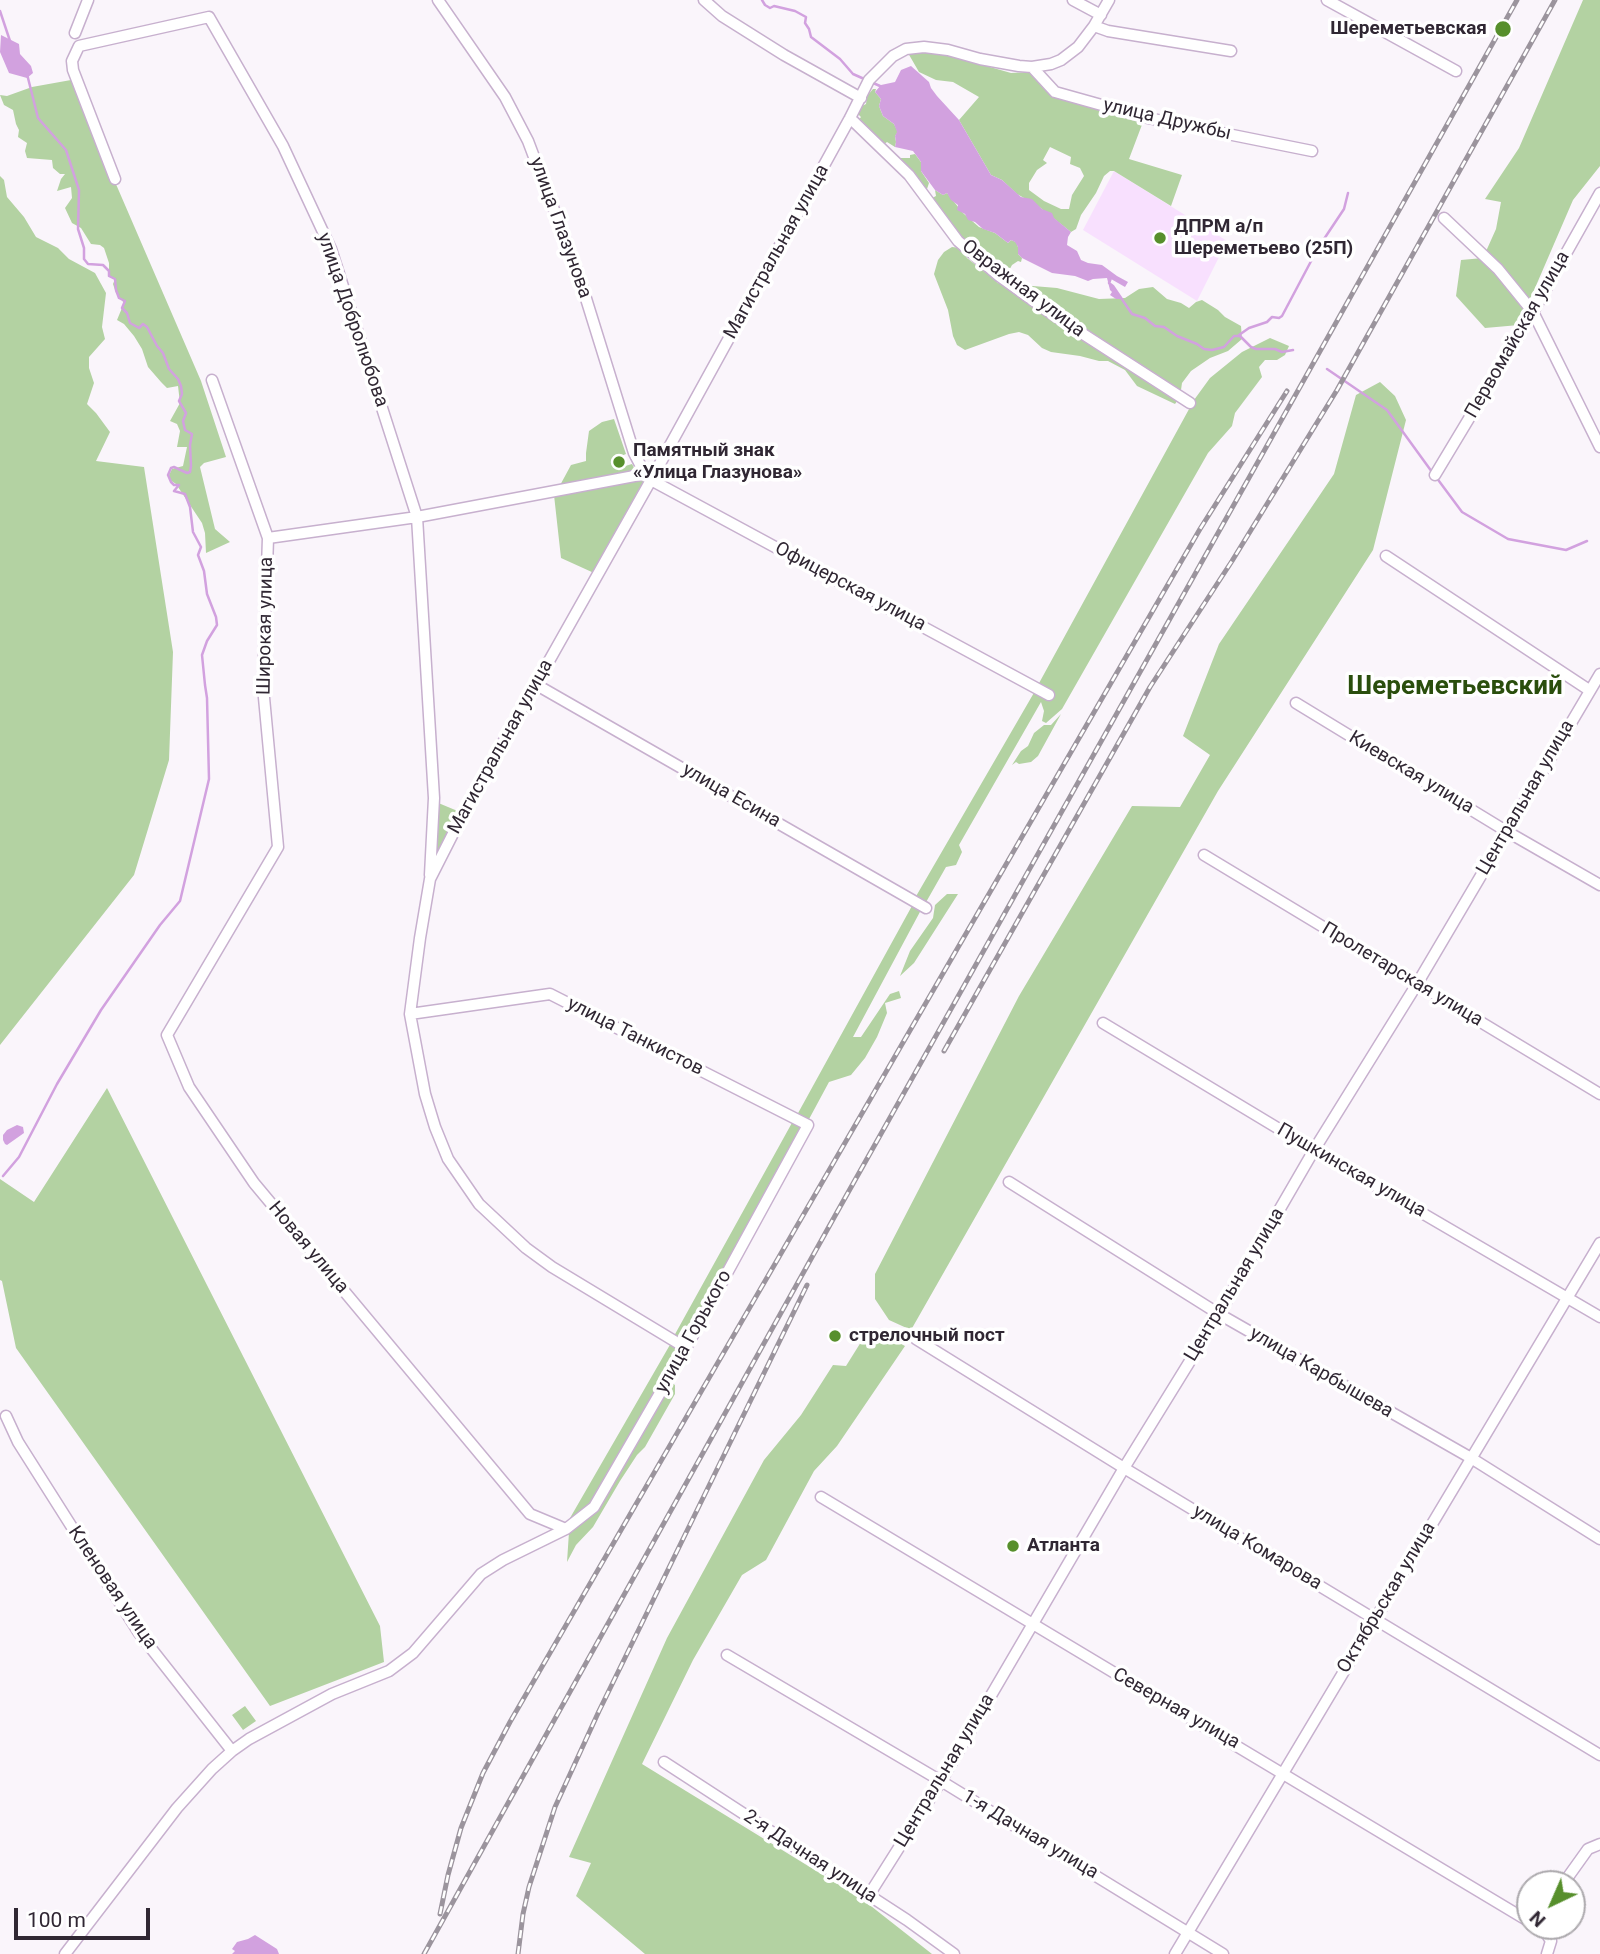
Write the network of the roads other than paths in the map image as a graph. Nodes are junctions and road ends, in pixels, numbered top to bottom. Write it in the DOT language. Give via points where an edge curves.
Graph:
graph roads {
  1 [pos="88,0"];
  2 [pos="438,0"];
  3 [pos="704,0"];
  4 [pos="1073,0"];
  5 [pos="1109,0"];
  6 [pos="1327,0"];
  7 [pos="1101,15"];
  8 [pos="1094,26"];
  9 [pos="75,33"];
  10 [pos="1231,51"];
  11 [pos="1032,67"];
  12 [pos="1457,71"];
  13 [pos="861,97"];
  14 [pos="850,118"];
  15 [pos="1312,151"];
  16 [pos="115,179"];
  17 [pos="1600,193"];
  18 [pos="1444,218"];
  19 [pos="1533,312"];
  20 [pos="212,380"];
  21 [pos="1190,403"];
  22 [pos="1600,447"];
  23 [pos="1435,475"];
  24 [pos="648,477"];
  25 [pos="417,517"];
  26 [pos="268,538"];
  27 [pos="1386,556"];
  28 [pos="1600,674"];
  29 [pos="535,684"];
  30 [pos="1589,690"];
  31 [pos="1049,695"];
  32 [pos="1296,703"];
  33 [pos="1506,831"];
  34 [pos="1204,855"];
  35 [pos="430,879"];
  36 [pos="1600,885"];
  37 [pos="926,908"];
  38 [pos="232,924"];
  39 [pos="1417,984"];
  40 [pos="410,1014"];
  41 [pos="1103,1023"];
  42 [pos="1600,1094"];
  43 [pos="808,1125"];
  44 [pos="1314,1150"];
  45 [pos="1009,1182"];
  46 [pos="1600,1243"];
  47 [pos="1568,1297"];
  48 [pos="1219,1314"];
  49 [pos="1600,1317"];
  50 [pos="916,1339"];
  51 [pos="686,1348"];
  52 [pos="6,1416"];
  53 [pos="1471,1458"];
  54 [pos="1124,1468"];
  55 [pos="821,1497"];
  56 [pos="566,1529"];
  57 [pos="1600,1539"];
  58 [pos="1375,1618"];
  59 [pos="1031,1624"];
  60 [pos="727,1655"];
  61 [pos="232,1751"];
  62 [pos="1600,1755"];
  63 [pos="664,1762"];
  64 [pos="1283,1772"];
  65 [pos="941,1781"];
  66 [pos="1600,1844"];
  67 [pos="1573,1870"];
  68 [pos="870,1895"];
  69 [pos="1516,1913"];
  70 [pos="1189,1932"];
  71 [pos="65,1954"];
  72 [pos="954,1954"];
  73 [pos="1175,1954"];
  74 [pos="1223,1954"];
  1 -- 9 [label="street"];
  2 -- 24 [label="street, улица Глазунова" via="505,97 528,141 579,276 634,453"];
  3 -- 13 [label="street" via="763,42"];
  4 -- 7 [label="street"];
  5 -- 7 [label="street"];
  6 -- 12 [label="street"];
  7 -- 8 [label="street"];
  8 -- 10 [label="street"];
  8 -- 11 [label="street" via="1061,60"];
  11 -- 13 [label="street, Магистральная улица" via="948,50 906,49 873,75"];
  11 -- 15 [label="street, улица Дружбы" via="1055,92 1148,118"];
  13 -- 14 [label="street, Магистральная улица"];
  14 -- 21 [label="street, Овражная улица" via="909,175 958,241 999,276"];
  14 -- 24 [label="street, Магистральная улица"];
  16 -- 25 [label="street, улица Добролюбова" via="73,70 79,46 209,17 283,146 331,249"];
  17 -- 19 [label="street, Первомайская улица"];
  18 -- 19 [label="street" via="1498,269"];
  19 -- 22 [label="street"];
  19 -- 23 [label="street, Первомайская улица"];
  20 -- 26 [label="street"];
  24 -- 25 [label="street, Широкая улица"];
  24 -- 29 [label="street, Магистральная улица"];
  24 -- 31 [label="street, Офицерская улица"];
  25 -- 26 [label="street, Широкая улица"];
  25 -- 35 [label="street, улица Добролюбова" via="434,798"];
  26 -- 38 [label="street, Широкая улица" via="263,687 278,847"];
  27 -- 30 [label="street"];
  28 -- 30 [label="street, Центральная улица"];
  29 -- 35 [label="street, Магистральная улица"];
  29 -- 37 [label="street, улица Есина"];
  30 -- 33 [label="street, Центральная улица"];
  32 -- 33 [label="street, Киевская улица"];
  33 -- 36 [label="street, Киевская улица"];
  33 -- 39 [label="street, Центральная улица"];
  34 -- 39 [label="street, Пролетарская улица"];
  35 -- 40 [label="street, Магистральная улица"];
  38 -- 56 [label="street, Новая улица" via="167,1035 189,1087 254,1183 530,1514"];
  39 -- 42 [label="street, Пролетарская улица"];
  39 -- 44 [label="street, Центральная улица"];
  40 -- 43 [label="street, улица Танкистов" via="550,994"];
  40 -- 51 [label="street, Магистральная улица" via="435,1127 448,1159 479,1204 552,1267"];
  41 -- 44 [label="street, Пушкинская улица"];
  43 -- 51 [label="street, улица Горького"];
  44 -- 47 [label="street, Пушкинская улица"];
  44 -- 48 [label="street, Центральная улица"];
  45 -- 48 [label="street, улица Карбышева"];
  46 -- 47 [label="street, Октябрьская улица"];
  47 -- 49 [label="street, Пушкинская улица"];
  47 -- 53 [label="street, Октябрьская улица"];
  48 -- 53 [label="street, улица Карбышева"];
  48 -- 54 [label="street, Центральная улица"];
  50 -- 54 [label="street, улица Комарова"];
  51 -- 56 [label="street, улица Горького" via="594,1507"];
  52 -- 61 [label="street, Кленовая улица" via="139,1633"];
  53 -- 57 [label="street, улица Карбышева"];
  53 -- 58 [label="street, Октябрьская улица"];
  54 -- 58 [label="street, улица Комарова"];
  54 -- 59 [label="street, Центральная улица"];
  55 -- 59 [label="street, Северная улица"];
  56 -- 61 [label="street" via="481,1574 413,1653 389,1671 331,1694"];
  58 -- 62 [label="street, улица Комарова"];
  58 -- 64 [label="street, Октябрьская улица"];
  59 -- 64 [label="street, Северная улица"];
  59 -- 65 [label="street, Центральная улица"];
  60 -- 65 [label="street, 1-я Дачная улица"];
  61 -- 71 [label="street" via="177,1808"];
  63 -- 68 [label="street, 2-я Дачная улица"];
  64 -- 69 [label="street, Северная улица"];
  64 -- 70 [label="street, Октябрьская улица"];
  65 -- 68 [label="street, Центральная улица"];
  65 -- 70 [label="street, 1-я Дачная улица"];
  66 -- 67 [label="street" via="1588,1849"];
  68 -- 72 [label="street, 2-я Дачная улица"];
  70 -- 73 [label="street, Октябрьская улица"];
  70 -- 74 [label="street, 1-я Дачная улица"];
}
